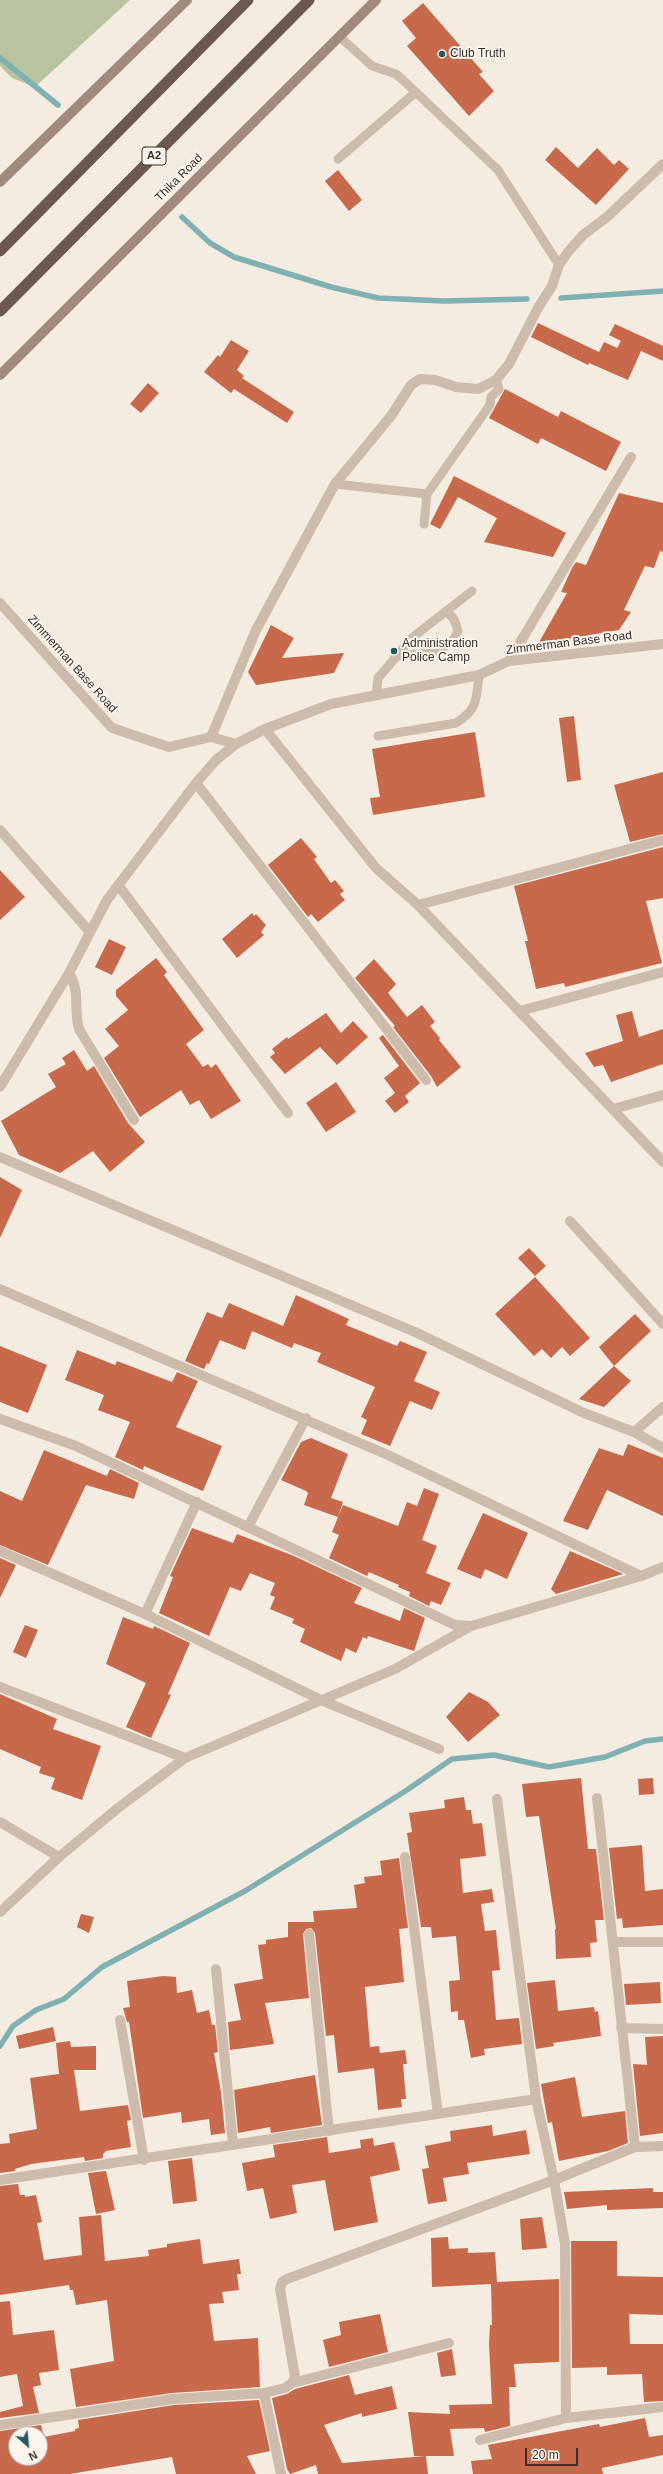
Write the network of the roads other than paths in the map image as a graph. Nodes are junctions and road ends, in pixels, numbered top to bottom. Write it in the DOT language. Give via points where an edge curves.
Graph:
graph roads {
  1 [pos="187,0"];
  2 [pos="248,0"];
  3 [pos="308,0"];
  4 [pos="376,0"];
  5 [pos="340,37"];
  6 [pos="416,92"];
  7 [pos="338,159"];
  8 [pos="663,164"];
  9 [pos="1,180"];
  10 [pos="0,250"];
  11 [pos="559,265"];
  12 [pos="0,311"];
  13 [pos="0,375"];
  14 [pos="496,380"];
  15 [pos="631,457"];
  16 [pos="335,484"];
  17 [pos="427,494"];
  18 [pos="424,524"];
  19 [pos="472,591"];
  20 [pos="0,603"];
  21 [pos="446,611"];
  22 [pos="663,644"];
  23 [pos="399,656"];
  24 [pos="509,661"];
  25 [pos="479,676"];
  26 [pos="376,696"];
  27 [pos="265,729"];
  28 [pos="378,736"];
  29 [pos="211,737"];
  30 [pos="236,744"];
  31 [pos="196,783"];
  32 [pos="0,830"];
  33 [pos="663,840"];
  34 [pos="119,886"];
  35 [pos="418,905"];
  36 [pos="89,931"];
  37 [pos="663,972"];
  38 [pos="69,973"];
  39 [pos="520,1011"];
  40 [pos="426,1080"];
  41 [pos="0,1087"];
  42 [pos="663,1095"];
  43 [pos="613,1109"];
  44 [pos="288,1113"];
  45 [pos="134,1120"];
  46 [pos="0,1157"];
  47 [pos="663,1162"];
  48 [pos="570,1221"];
  49 [pos="0,1289"];
  50 [pos="663,1324"];
  51 [pos="663,1408"];
  52 [pos="306,1418"];
  53 [pos="0,1419"];
  54 [pos="634,1432"];
  55 [pos="663,1448"];
  56 [pos="197,1502"];
  57 [pos="248,1527"];
  58 [pos="0,1551"];
  59 [pos="663,1567"];
  60 [pos="641,1576"];
  61 [pos="144,1614"];
  62 [pos="471,1626"];
  63 [pos="0,1688"];
  64 [pos="323,1701"];
  65 [pos="439,1749"];
  66 [pos="185,1758"];
  67 [pos="597,1798"];
  68 [pos="497,1799"];
  69 [pos="0,1822"];
  70 [pos="59,1857"];
  71 [pos="405,1857"];
  72 [pos="0,1912"];
  73 [pos="309,1934"];
  74 [pos="614,1942"];
  75 [pos="663,1942"];
  76 [pos="216,1969"];
  77 [pos="120,2020"];
  78 [pos="621,2028"];
  79 [pos="663,2029"];
  80 [pos="536,2099"];
  81 [pos="438,2114"];
  82 [pos="329,2131"];
  83 [pos="232,2145"];
  84 [pos="663,2146"];
  85 [pos="635,2147"];
  86 [pos="144,2160"];
  87 [pos="0,2180"];
  88 [pos="554,2180"];
  89 [pos="449,2343"];
  90 [pos="292,2383"];
  91 [pos="264,2393"];
  92 [pos="663,2407"];
  93 [pos="566,2418"];
  94 [pos="0,2425"];
  95 [pos="480,2440"];
  96 [pos="281,2474"];
  1 -- 9 [label="main road"];
  2 -- 10 [label="highway"];
  3 -- 12 [label="highway, A2"];
  4 -- 5 [label="main road, Thika Road"];
  5 -- 6 [label="lane" via="363,60 372,66 396,74"];
  5 -- 13 [label="main road, Thika Road"];
  6 -- 7 [label="lane"];
  6 -- 11 [label="lane" via="498,170"];
  8 -- 11 [label="street" via="607,217 583,235"];
  11 -- 14 [label="street" via="552,286 509,364"];
  14 -- 16 [label="street" via="478,389 420,379 402,397 391,416"];
  14 -- 17 [label="lane" via="499,389 491,397 490,404"];
  15 -- 24 [label="street"];
  16 -- 17 [label="lane"];
  16 -- 29 [label="street" via="256,630"];
  17 -- 18 [label="lane"];
  19 -- 21 [label="lane"];
  20 -- 29 [label="street, Zimmerman Base Road" via="112,728 169,747"];
  21 -- 23 [label="lane" via="413,637"];
  21 -- 23 [label="lane" via="454,619 458,631 449,643 435,652"];
  22 -- 24 [label="street, Zimmerman Base Road"];
  23 -- 26 [label="lane" via="378,678"];
  24 -- 25 [label="street, Zimmerman Base Road"];
  25 -- 26 [label="street, Zimmerman Base Road"];
  25 -- 28 [label="lane" via="472,712 456,723"];
  26 -- 27 [label="street, Zimmerman Base Road" via="331,704"];
  27 -- 30 [label="street, Zimmerman Base Road"];
  27 -- 35 [label="street" via="376,868"];
  29 -- 30 [label="street, Zimmerman Base Road"];
  30 -- 31 [label="street" via="216,760"];
  31 -- 34 [label="street"];
  31 -- 40 [label="street"];
  32 -- 36 [label="street"];
  33 -- 35 [label="street"];
  34 -- 36 [label="street" via="107,900"];
  34 -- 44 [label="street"];
  35 -- 39 [label="street"];
  36 -- 38 [label="street"];
  37 -- 39 [label="street"];
  38 -- 41 [label="street"];
  38 -- 45 [label="street" via="76,984 75,1017 79,1029"];
  39 -- 43 [label="street"];
  42 -- 43 [label="street"];
  43 -- 47 [label="street"];
  46 -- 54 [label="street" via="415,1332 584,1413"];
  48 -- 50 [label="street"];
  49 -- 52 [label="street"];
  51 -- 54 [label="street"];
  52 -- 57 [label="street"];
  52 -- 60 [label="street"];
  53 -- 56 [label="street" via="76,1446"];
  54 -- 55 [label="street"];
  56 -- 57 [label="street"];
  56 -- 61 [label="street"];
  57 -- 62 [label="street" via="455,1625"];
  58 -- 61 [label="street"];
  59 -- 60 [label="street"];
  60 -- 62 [label="street"];
  61 -- 64 [label="street"];
  62 -- 64 [label="street" via="394,1668"];
  63 -- 66 [label="street"];
  64 -- 65 [label="street"];
  64 -- 66 [label="street"];
  66 -- 70 [label="street" via="118,1808"];
  67 -- 74 [label="street"];
  68 -- 80 [label="street"];
  69 -- 70 [label="street"];
  70 -- 72 [label="street"];
  71 -- 81 [label="street"];
  73 -- 82 [label="street"];
  74 -- 75 [label="street"];
  74 -- 78 [label="street"];
  76 -- 83 [label="street"];
  77 -- 86 [label="street"];
  78 -- 79 [label="street"];
  78 -- 85 [label="street"];
  80 -- 81 [label="street"];
  80 -- 88 [label="street"];
  81 -- 82 [label="street"];
  82 -- 83 [label="street"];
  83 -- 86 [label="street"];
  84 -- 85 [label="street"];
  85 -- 88 [label="street"];
  86 -- 87 [label="street"];
  88 -- 90 [label="street" via="282,2282 280,2289 295,2377"];
  88 -- 93 [label="street" via="565,2244"];
  89 -- 90 [label="street"];
  90 -- 91 [label="street" via="285,2388"];
  91 -- 94 [label="street" via="173,2399"];
  91 -- 96 [label="street"];
  92 -- 93 [label="street"];
  93 -- 95 [label="street"];
}
